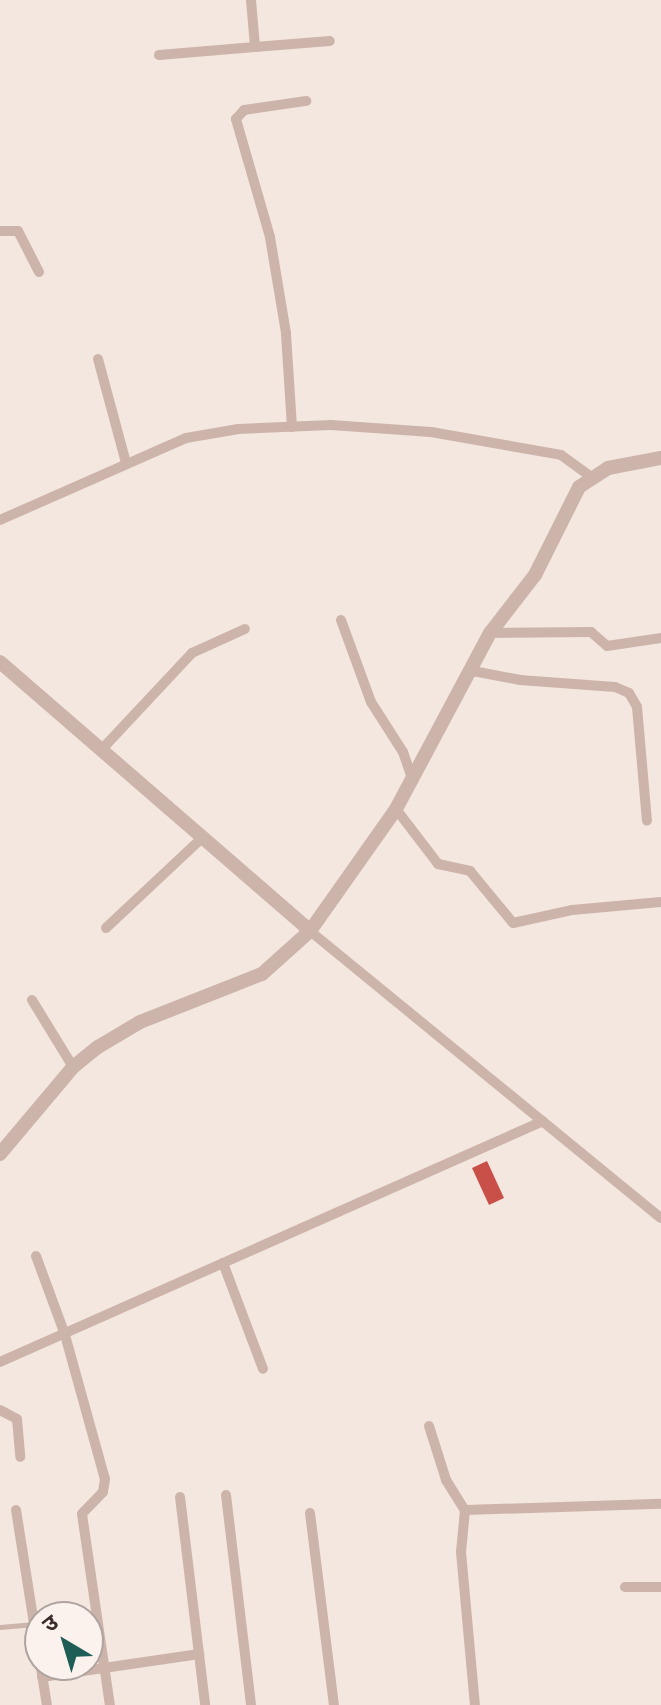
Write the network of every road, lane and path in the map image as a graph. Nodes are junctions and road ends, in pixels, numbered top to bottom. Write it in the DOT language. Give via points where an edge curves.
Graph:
graph roads {
  1 [pos="251,0"];
  2 [pos="330,41"];
  3 [pos="255,47"];
  4 [pos="159,55"];
  5 [pos="306,101"];
  6 [pos="0,231"];
  7 [pos="39,272"];
  8 [pos="98,359"];
  9 [pos="292,427"];
  10 [pos="661,458"];
  11 [pos="126,463"];
  12 [pos="590,476"];
  13 [pos="0,520"];
  14 [pos="341,620"];
  15 [pos="245,629"];
  16 [pos="490,633"];
  17 [pos="661,638"];
  18 [pos="0,662"];
  19 [pos="473,671"];
  20 [pos="104,747"];
  21 [pos="413,781"];
  22 [pos="396,809"];
  23 [pos="647,821"];
  24 [pos="204,836"];
  25 [pos="661,902"];
  26 [pos="106,928"];
  27 [pos="310,931"];
  28 [pos="32,1000"];
  29 [pos="73,1067"];
  30 [pos="543,1121"];
  31 [pos="0,1154"];
  32 [pos="661,1218"];
  33 [pos="36,1256"];
  34 [pos="223,1263"];
  35 [pos="65,1335"];
  36 [pos="0,1362"];
  37 [pos="263,1369"];
  38 [pos="0,1410"];
  39 [pos="429,1426"];
  40 [pos="20,1457"];
  41 [pos="226,1495"];
  42 [pos="180,1497"];
  43 [pos="661,1504"];
  44 [pos="16,1510"];
  45 [pos="465,1510"];
  46 [pos="310,1513"];
  47 [pos="625,1587"];
  48 [pos="661,1587"];
  49 [pos="29,1601"];
  50 [pos="93,1601"];
  51 [pos="24,1625"];
  52 [pos="0,1627"];
  53 [pos="199,1654"];
  54 [pos="104,1667"];
  55 [pos="104,1676"];
  56 [pos="43,1681"];
  57 [pos="47,1705"];
  58 [pos="110,1705"];
  59 [pos="205,1705"];
  60 [pos="251,1705"];
  61 [pos="334,1705"];
  62 [pos="475,1705"];
  1 -- 3 [label="street"];
  2 -- 3 [label="street"];
  3 -- 4 [label="street"];
  5 -- 9 [label="street" via="244,110 236,119 270,237 286,333"];
  6 -- 7 [label="street" via="18,231"];
  8 -- 11 [label="street"];
  9 -- 11 [label="street" via="208,432"];
  9 -- 12 [label="street" via="401,428 521,446 561,455"];
  10 -- 12 [label="street"];
  11 -- 13 [label="street"];
  12 -- 16 [label="street" via="574,494 535,575"];
  14 -- 21 [label="street" via="371,702 403,752"];
  15 -- 20 [label="street" via="192,653"];
  16 -- 17 [label="street" via="591,632 607,646"];
  16 -- 19 [label="street"];
  18 -- 20 [label="street"];
  19 -- 21 [label="street"];
  19 -- 23 [label="street" via="629,693 637,707"];
  20 -- 24 [label="street"];
  21 -- 22 [label="street"];
  22 -- 25 [label="street" via="438,864 470,871 513,923 572,910"];
  22 -- 27 [label="street"];
  24 -- 26 [label="street"];
  24 -- 27 [label="street"];
  27 -- 29 [label="street" via="262,974 140,1022"];
  27 -- 30 [label="street"];
  28 -- 29 [label="street"];
  29 -- 31 [label="street"];
  30 -- 32 [label="street"];
  30 -- 34 [label="street"];
  33 -- 35 [label="street"];
  34 -- 35 [label="street"];
  34 -- 37 [label="street"];
  35 -- 36 [label="street"];
  35 -- 50 [label="street" via="105,1479 103,1492 82,1514"];
  38 -- 40 [label="street" via="17,1419"];
  39 -- 45 [label="street" via="446,1480"];
  41 -- 60 [label="street"];
  42 -- 53 [label="street"];
  43 -- 45 [label="street"];
  44 -- 49 [label="street"];
  45 -- 62 [label="street" via="461,1552"];
  46 -- 61 [label="street"];
  47 -- 48 [label="street"];
  51 -- 52 [label="lane"];
  53 -- 54 [label="street"];
  53 -- 59 [label="street"];
  55 -- 58 [label="street"];
  56 -- 57 [label="street"];
}
